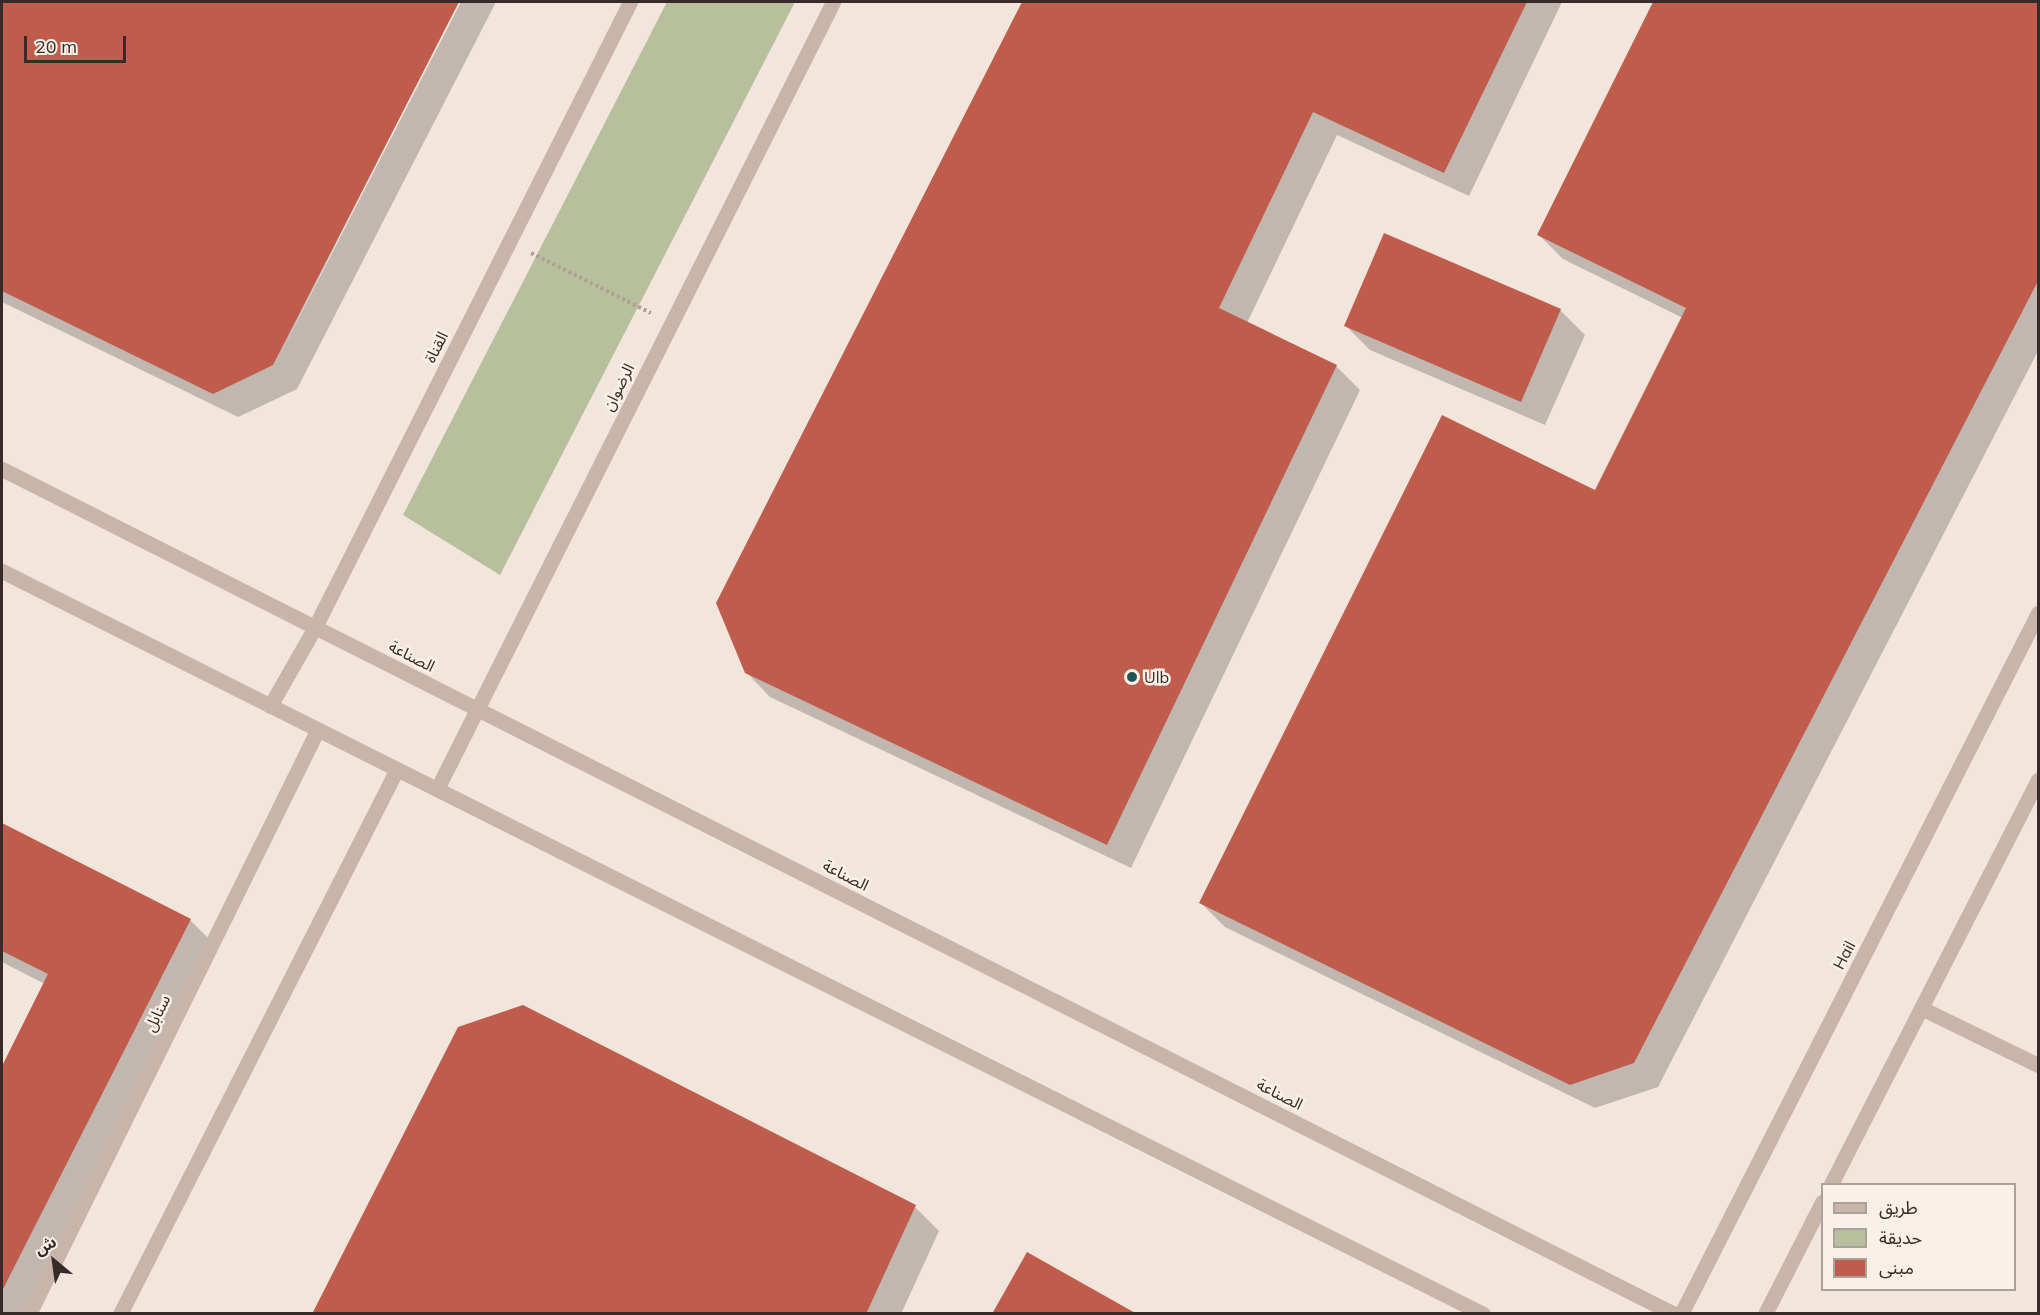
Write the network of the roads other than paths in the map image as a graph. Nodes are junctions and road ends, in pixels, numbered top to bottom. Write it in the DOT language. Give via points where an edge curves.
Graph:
graph roads {
  1 [pos="630,2"];
  2 [pos="832,2"];
  3 [pos="2,469"];
  4 [pos="3,577"];
  5 [pos="2038,613"];
  6 [pos="315,627"];
  7 [pos="270,706"];
  8 [pos="476,709"];
  9 [pos="318,729"];
  10 [pos="397,769"];
  11 [pos="2038,780"];
  12 [pos="437,789"];
  13 [pos="1921,1008"];
  14 [pos="2038,1065"];
  15 [pos="1832,1183"];
  16 [pos="1821,1204"];
  17 [pos="29,1314"];
  18 [pos="120,1314"];
  19 [pos="1483,1314"];
  20 [pos="1674,1314"];
  21 [pos="1681,1314"];
  22 [pos="1765,1314"];
  1 -- 6 [label="street, القناة"];
  2 -- 8 [label="street, الرضوان"];
  3 -- 6 [label="street, الصناعة"];
  4 -- 7 [label="street"];
  5 -- 21 [label="street, Hail"];
  6 -- 7 [label="street, القناة"];
  6 -- 8 [label="street, الصناعة"];
  7 -- 9 [label="street"];
  8 -- 12 [label="street, الرضوان"];
  8 -- 20 [label="street, الصناعة"];
  9 -- 10 [label="street"];
  9 -- 17 [label="street, سنابل"];
  10 -- 12 [label="street"];
  10 -- 18 [label="street"];
  11 -- 13 [label="street"];
  12 -- 19 [label="street"];
  13 -- 14 [label="street"];
  13 -- 15 [label="street"];
  16 -- 22 [label="street"];
}
